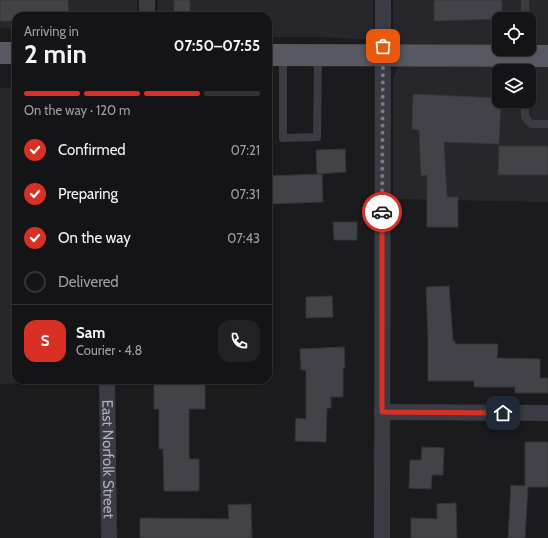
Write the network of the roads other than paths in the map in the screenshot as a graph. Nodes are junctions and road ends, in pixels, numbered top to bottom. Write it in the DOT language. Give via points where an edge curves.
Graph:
graph roads {
  1 [pos="147,0"];
  2 [pos="383,0"];
  3 [pos="525,0"];
  4 [pos="147,12"];
  5 [pos="525,12"];
  6 [pos="0,53"];
  7 [pos="12,53"];
  8 [pos="275,55"];
  9 [pos="318,55"];
  10 [pos="383,56"];
  11 [pos="548,56"];
  12 [pos="525,59"];
  13 [pos="525,108"];
  14 [pos="548,124"];
  15 [pos="107,384"];
  16 [pos="382,412"];
  17 [pos="548,413"];
  18 [pos="109,538"];
  19 [pos="382,538"];
  1 -- 4 [label="street"];
  2 -- 10 [label="street"];
  3 -- 5 [label="lane"];
  6 -- 7 [label="main road"];
  8 -- 9 [label="main road"];
  8 -- 9 [label="lane" via="283,138 317,137"];
  9 -- 10 [label="main road"];
  10 -- 12 [label="main road"];
  10 -- 16 [label="street"];
  11 -- 12 [label="main road"];
  13 -- 14 [label="lane" via="525,117 531,124"];
  15 -- 18 [label="street, East Norfolk Street"];
  16 -- 17 [label="street"];
  16 -- 19 [label="street"];
}
